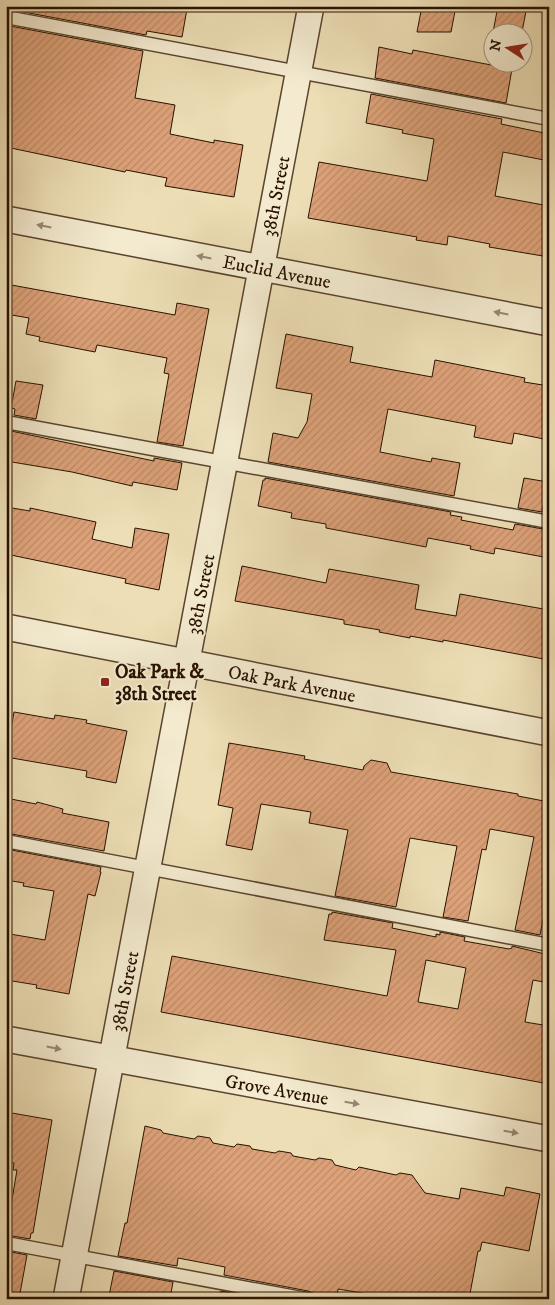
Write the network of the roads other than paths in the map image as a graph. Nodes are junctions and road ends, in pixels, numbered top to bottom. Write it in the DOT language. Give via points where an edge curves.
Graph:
graph roads {
  1 [pos="311,6"];
  2 [pos="6,17"];
  3 [pos="298,70"];
  4 [pos="549,119"];
  5 [pos="6,219"];
  6 [pos="262,268"];
  7 [pos="549,323"];
  8 [pos="6,422"];
  9 [pos="225,462"];
  10 [pos="549,522"];
  11 [pos="6,627"];
  12 [pos="187,662"];
  13 [pos="549,733"];
  14 [pos="6,841"];
  15 [pos="148,868"];
  16 [pos="549,945"];
  17 [pos="6,1038"];
  18 [pos="111,1059"];
  19 [pos="549,1139"];
  20 [pos="6,1243"];
  21 [pos="74,1256"];
  22 [pos="66,1299"];
  23 [pos="307,1299"];
  1 -- 3 [label="street, 38th Street"];
  2 -- 3 [label="lane"];
  3 -- 4 [label="lane"];
  3 -- 6 [label="street, 38th Street"];
  6 -- 5 [label="street, Euclid Avenue, one-way"];
  7 -- 6 [label="street, Euclid Avenue, one-way"];
  6 -- 9 [label="street, 38th Street"];
  8 -- 9 [label="lane"];
  9 -- 10 [label="lane"];
  9 -- 12 [label="street, 38th Street"];
  11 -- 12 [label="street, Oak Park Avenue"];
  12 -- 13 [label="street, Oak Park Avenue"];
  12 -- 15 [label="street, 38th Street"];
  14 -- 15 [label="lane"];
  15 -- 16 [label="lane"];
  15 -- 18 [label="street, 38th Street"];
  17 -- 18 [label="street, Grove Avenue, one-way"];
  18 -- 19 [label="street, Grove Avenue, one-way"];
  18 -- 21 [label="street, 38th Street"];
  20 -- 21 [label="lane"];
  21 -- 22 [label="street, 38th Street"];
  21 -- 23 [label="lane"];
}
